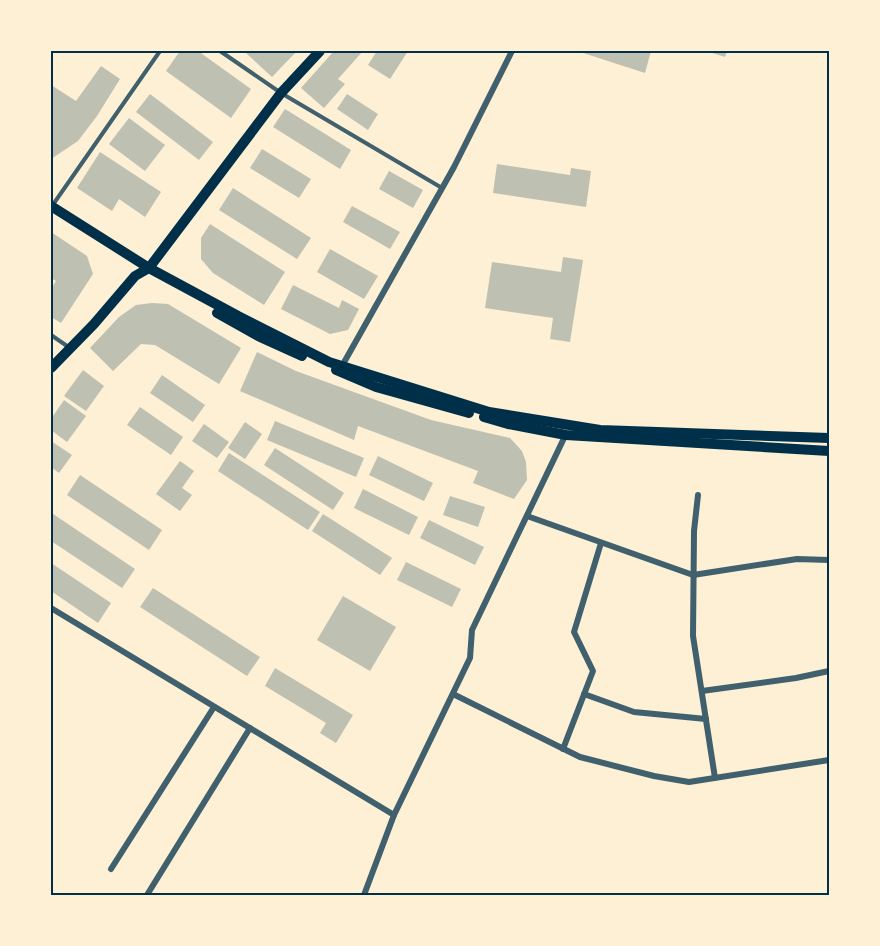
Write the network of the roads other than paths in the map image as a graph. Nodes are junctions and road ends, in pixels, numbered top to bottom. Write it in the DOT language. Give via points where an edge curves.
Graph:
graph roads {
  1 [pos="159,51"];
  2 [pos="220,51"];
  3 [pos="320,51"];
  4 [pos="512,51"];
  5 [pos="281,93"];
  6 [pos="442,188"];
  7 [pos="51,206"];
  8 [pos="147,269"];
  9 [pos="51,335"];
  10 [pos="70,348"];
  11 [pos="342,366"];
  12 [pos="51,368"];
  13 [pos="568,430"];
  14 [pos="829,438"];
  15 [pos="829,451"];
  16 [pos="698,495"];
  17 [pos="527,516"];
  18 [pos="601,543"];
  19 [pos="829,560"];
  20 [pos="693,575"];
  21 [pos="51,608"];
  22 [pos="829,671"];
  23 [pos="702,691"];
  24 [pos="453,694"];
  25 [pos="584,694"];
  26 [pos="214,707"];
  27 [pos="706,719"];
  28 [pos="250,728"];
  29 [pos="563,749"];
  30 [pos="829,760"];
  31 [pos="715,778"];
  32 [pos="394,815"];
  33 [pos="111,869"];
  34 [pos="147,895"];
  35 [pos="364,895"];
  1 -- 7 [label="lane"];
  2 -- 5 [label="lane"];
  3 -- 5 [label="main road"];
  4 -- 6 [label="street"];
  5 -- 6 [label="lane"];
  5 -- 8 [label="main road"];
  6 -- 11 [label="street"];
  7 -- 8 [label="main road"];
  8 -- 10 [label="main road" via="135,276"];
  8 -- 11 [label="main road"];
  8 -- 13 [label="main road" via="260,337 376,387 508,424"];
  9 -- 10 [label="lane"];
  10 -- 12 [label="main road"];
  11 -- 13 [label="main road" via="489,412"];
  13 -- 14 [label="main road"];
  13 -- 15 [label="main road"];
  13 -- 17 [label="street"];
  16 -- 20 [label="street"];
  17 -- 18 [label="street"];
  17 -- 24 [label="street" via="472,630 470,658"];
  18 -- 20 [label="street"];
  18 -- 25 [label="street" via="574,632 593,671"];
  19 -- 20 [label="street" via="797,559"];
  20 -- 23 [label="street" via="693,636"];
  21 -- 26 [label="street"];
  22 -- 23 [label="street"];
  23 -- 27 [label="street"];
  24 -- 29 [label="street"];
  24 -- 32 [label="street"];
  25 -- 27 [label="street" via="634,712"];
  25 -- 29 [label="street"];
  26 -- 28 [label="street"];
  26 -- 33 [label="street"];
  27 -- 31 [label="street"];
  28 -- 32 [label="street"];
  28 -- 34 [label="street"];
  29 -- 31 [label="street" via="654,776 689,782"];
  30 -- 31 [label="street"];
  32 -- 35 [label="street"];
}
